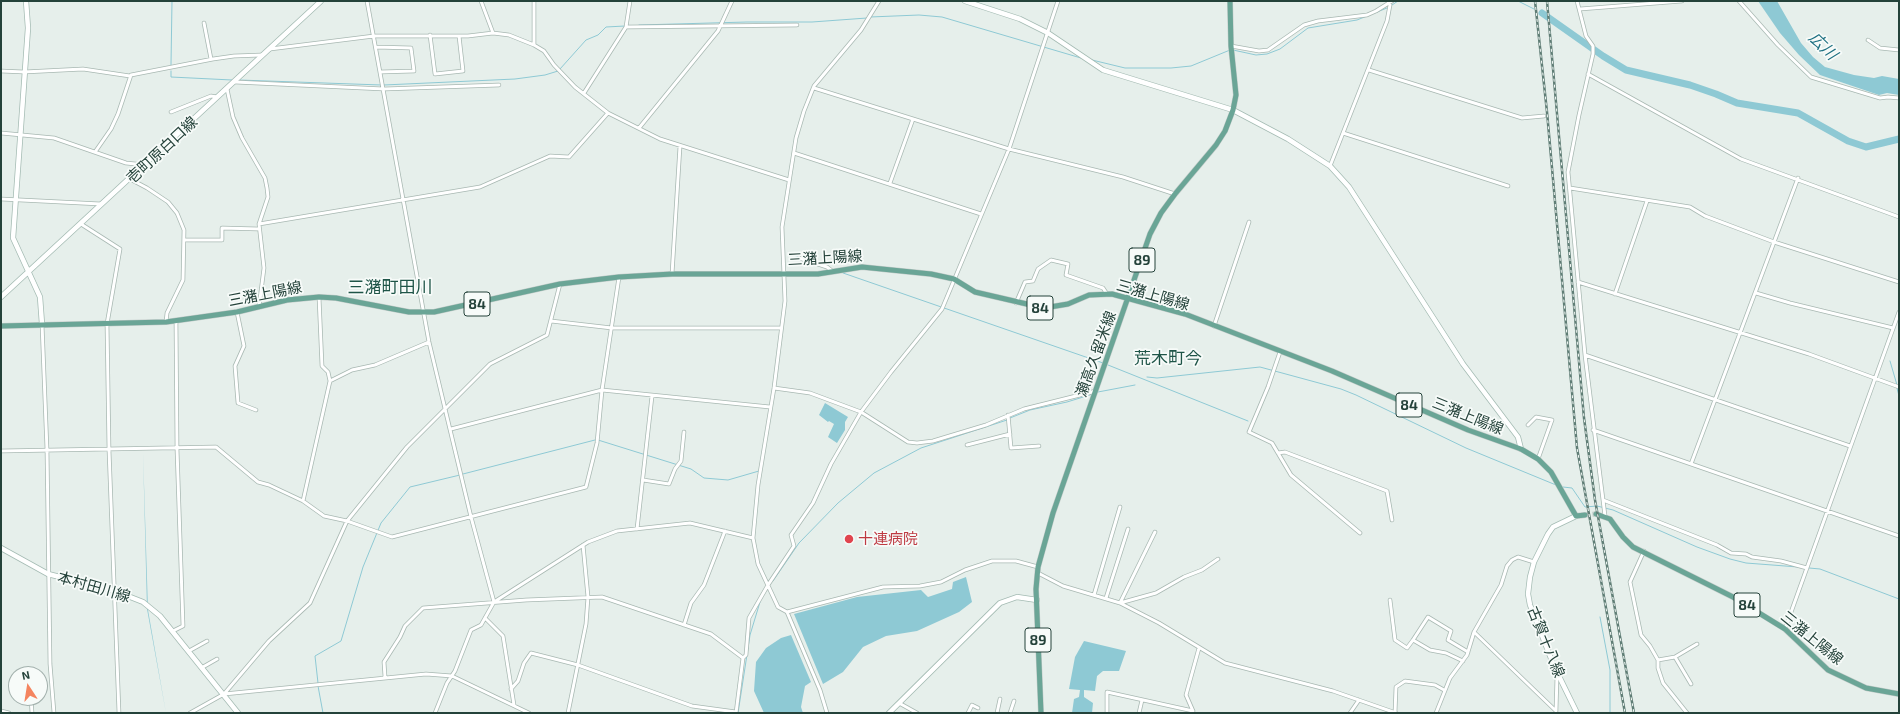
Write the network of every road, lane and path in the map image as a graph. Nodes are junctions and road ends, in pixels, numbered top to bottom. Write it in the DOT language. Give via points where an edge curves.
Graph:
graph roads {
  1 [pos="26,1"];
  2 [pos="322,1"];
  3 [pos="367,1"];
  4 [pos="481,1"];
  5 [pos="534,1"];
  6 [pos="630,1"];
  7 [pos="732,1"];
  8 [pos="879,1"];
  9 [pos="965,1"];
  10 [pos="1058,1"];
  11 [pos="1230,1"];
  12 [pos="1390,1"];
  13 [pos="1577,1"];
  14 [pos="1682,1"];
  15 [pos="1739,1"];
  16 [pos="1657,2"];
  17 [pos="1580,9"];
  18 [pos="204,23"];
  19 [pos="722,25"];
  20 [pos="798,25"];
  21 [pos="626,27"];
  22 [pos="1048,33"];
  23 [pos="493,34"];
  24 [pos="430,35"];
  25 [pos="374,36"];
  26 [pos="459,36"];
  27 [pos="1868,40"];
  28 [pos="534,45"];
  29 [pos="1231,46"];
  30 [pos="376,47"];
  31 [pos="270,50"];
  32 [pos="1899,50"];
  33 [pos="263,55"];
  34 [pos="211,59"];
  35 [pos="1369,70"];
  36 [pos="1,71"];
  37 [pos="24,72"];
  38 [pos="380,72"];
  39 [pos="1588,74"];
  40 [pos="130,76"];
  41 [pos="235,82"];
  42 [pos="499,85"];
  43 [pos="228,88"];
  44 [pos="814,88"];
  45 [pos="384,89"];
  46 [pos="584,93"];
  47 [pos="218,97"];
  48 [pos="1899,98"];
  49 [pos="1234,110"];
  50 [pos="171,112"];
  51 [pos="608,113"];
  52 [pos="1544,116"];
  53 [pos="913,119"];
  54 [pos="639,128"];
  55 [pos="1,133"];
  56 [pos="21,134"];
  57 [pos="1343,134"];
  58 [pos="680,146"];
  59 [pos="1009,149"];
  60 [pos="95,152"];
  61 [pos="794,153"];
  62 [pos="146,165"];
  63 [pos="1330,166"];
  64 [pos="1798,178"];
  65 [pos="130,180"];
  66 [pos="789,180"];
  67 [pos="890,183"];
  68 [pos="1508,186"];
  69 [pos="1570,188"];
  70 [pos="1175,194"];
  71 [pos="1,199"];
  72 [pos="17,200"];
  73 [pos="404,200"];
  74 [pos="1647,201"];
  75 [pos="103,204"];
  76 [pos="981,214"];
  77 [pos="1899,217"];
  78 [pos="1249,222"];
  79 [pos="81,224"];
  80 [pos="258,224"];
  81 [pos="259,229"];
  82 [pos="184,240"];
  83 [pos="1774,242"];
  84 [pos="799,258"];
  85 [pos="832,271"];
  86 [pos="30,272"];
  87 [pos="785,273"];
  88 [pos="672,274"];
  89 [pos="619,277"];
  90 [pos="954,279"];
  91 [pos="1578,282"];
  92 [pos="1899,282"];
  93 [pos="560,284"];
  94 [pos="1756,293"];
  95 [pos="1107,294"];
  96 [pos="1615,294"];
  97 [pos="1,297"];
  98 [pos="319,297"];
  99 [pos="1129,298"];
  100 [pos="1016,302"];
  101 [pos="259,307"];
  102 [pos="237,312"];
  103 [pos="1899,312"];
  104 [pos="424,313"];
  105 [pos="176,321"];
  106 [pos="551,321"];
  107 [pos="166,322"];
  108 [pos="42,324"];
  109 [pos="107,324"];
  110 [pos="1,326"];
  111 [pos="1214,326"];
  112 [pos="612,328"];
  113 [pos="781,328"];
  114 [pos="1893,328"];
  115 [pos="1741,333"];
  116 [pos="429,342"];
  117 [pos="1280,352"];
  118 [pos="1585,355"];
  119 [pos="1875,379"];
  120 [pos="330,381"];
  121 [pos="1899,387"];
  122 [pos="774,388"];
  123 [pos="602,390"];
  124 [pos="1096,391"];
  125 [pos="652,396"];
  126 [pos="1715,400"];
  127 [pos="770,407"];
  128 [pos="444,408"];
  129 [pos="256,410"];
  130 [pos="861,412"];
  131 [pos="1008,416"];
  132 [pos="1528,425"];
  133 [pos="451,430"];
  134 [pos="1593,430"];
  135 [pos="684,432"];
  136 [pos="1010,434"];
  137 [pos="966,445"];
  138 [pos="1039,446"];
  139 [pos="1850,446"];
  140 [pos="177,449"];
  141 [pos="1521,449"];
  142 [pos="47,450"];
  143 [pos="109,450"];
  144 [pos="1,451"];
  145 [pos="1278,453"];
  146 [pos="1538,459"];
  147 [pos="1691,464"];
  148 [pos="643,480"];
  149 [pos="1603,500"];
  150 [pos="303,501"];
  151 [pos="1120,507"];
  152 [pos="1827,511"];
  153 [pos="1596,514"];
  154 [pos="1585,515"];
  155 [pos="1576,516"];
  156 [pos="1605,516"];
  157 [pos="471,517"];
  158 [pos="1392,520"];
  159 [pos="347,521"];
  160 [pos="637,529"];
  161 [pos="1128,529"];
  162 [pos="725,531"];
  163 [pos="1155,532"];
  164 [pos="1360,533"];
  165 [pos="1899,536"];
  166 [pos="753,538"];
  167 [pos="583,545"];
  168 [pos="1,548"];
  169 [pos="1644,552"];
  170 [pos="1218,559"];
  171 [pos="1534,562"];
  172 [pos="1038,567"];
  173 [pos="1807,568"];
  174 [pos="1038,573"];
  175 [pos="48,574"];
  176 [pos="768,585"];
  177 [pos="115,591"];
  178 [pos="1094,594"];
  179 [pos="588,597"];
  180 [pos="1106,598"];
  181 [pos="1037,600"];
  182 [pos="1390,600"];
  183 [pos="494,602"];
  184 [pos="1120,603"];
  185 [pos="787,612"];
  186 [pos="486,619"];
  187 [pos="684,625"];
  188 [pos="1785,629"];
  189 [pos="173,631"];
  190 [pos="1474,632"];
  191 [pos="1413,640"];
  192 [pos="207,641"];
  193 [pos="1697,644"];
  194 [pos="1199,648"];
  195 [pos="189,651"];
  196 [pos="1468,652"];
  197 [pos="1675,657"];
  198 [pos="743,658"];
  199 [pos="217,659"];
  200 [pos="1658,660"];
  201 [pos="1463,661"];
  202 [pos="578,665"];
  203 [pos="203,668"];
  204 [pos="1557,673"];
  205 [pos="452,676"];
  206 [pos="385,677"];
  207 [pos="1691,684"];
  208 [pos="511,688"];
  209 [pos="1444,690"];
  210 [pos="224,694"];
  211 [pos="1899,694"];
  212 [pos="1000,699"];
  213 [pos="1142,700"];
  214 [pos="1359,700"];
  215 [pos="1014,701"];
  216 [pos="899,703"];
  217 [pos="514,705"];
  218 [pos="978,708"];
  219 [pos="1,711"];
  220 [pos="1193,712"];
  221 [pos="1556,712"];
  222 [pos="9,713"];
  223 [pos="54,713"];
  224 [pos="119,713"];
  225 [pos="190,713"];
  226 [pos="238,713"];
  227 [pos="435,713"];
  228 [pos="528,713"];
  229 [pos="568,713"];
  230 [pos="736,713"];
  231 [pos="828,713"];
  232 [pos="889,713"];
  233 [pos="917,713"];
  234 [pos="968,713"];
  235 [pos="997,713"];
  236 [pos="1010,713"];
  237 [pos="1041,713"];
  238 [pos="1106,713"];
  239 [pos="1139,713"];
  240 [pos="1350,713"];
  241 [pos="1396,713"];
  242 [pos="1436,713"];
  243 [pos="1577,713"];
  244 [pos="1687,713"];
  1 -- 37 [label="street" via="28,22"];
  2 -- 31 [label="street, 壱町原白口線"];
  3 -- 25 [label="street"];
  4 -- 23 [label="street"];
  5 -- 28 [label="street"];
  6 -- 21 [label="street"];
  7 -- 19 [label="street"];
  8 -- 44 [label="street" via="861,30"];
  9 -- 22 [label="street" via="1020,18"];
  10 -- 22 [label="street"];
  11 -- 29 [label="main road, 瀬高久留米線 / 89"];
  12 -- 29 [label="street" via="1366,15 1304,25 1268,50"];
  12 -- 35 [label="street" via="1387,22"];
  13 -- 17 [label="street"];
  14 -- 16 [label="street"];
  15 -- 48 [label="street" via="1811,77 1880,98"];
  16 -- 17 [label="street"];
  17 -- 39 [label="street" via="1586,36 1593,46"];
  18 -- 34 [label="street"];
  19 -- 20 [label="street"];
  19 -- 21 [label="street"];
  19 -- 54 [label="street"];
  21 -- 46 [label="street"];
  22 -- 49 [label="street" via="1103,70"];
  22 -- 59 [label="street"];
  23 -- 26 [label="street"];
  23 -- 28 [label="street" via="509,35"];
  24 -- 25 [label="street"];
  24 -- 26 [label="street"];
  24 -- 26 [label="street" via="435,74 462,71"];
  25 -- 30 [label="street"];
  25 -- 31 [label="street"];
  27 -- 32 [label="street" via="1880,48"];
  28 -- 46 [label="street" via="544,51 575,87"];
  29 -- 49 [label="main road, 瀬高久留米線 / 89" via="1236,95"];
  30 -- 38 [label="street"];
  30 -- 38 [label="street" via="411,48 414,71"];
  31 -- 33 [label="street, 壱町原白口線"];
  33 -- 34 [label="street"];
  33 -- 41 [label="street, 壱町原白口線"];
  34 -- 40 [label="street"];
  35 -- 52 [label="street" via="1522,118"];
  35 -- 57 [label="street"];
  36 -- 37 [label="street"];
  37 -- 40 [label="street" via="83,68"];
  37 -- 56 [label="street"];
  38 -- 45 [label="street"];
  39 -- 64 [label="street" via="1741,159"];
  39 -- 69 [label="street" via="1569,165"];
  40 -- 60 [label="street" via="118,114"];
  41 -- 43 [label="street, 壱町原白口線"];
  41 -- 45 [label="street"];
  42 -- 45 [label="street"];
  43 -- 47 [label="street, 壱町原白口線"];
  43 -- 80 [label="street" via="233,117 242,138 266,178 268,196"];
  44 -- 53 [label="street"];
  44 -- 61 [label="street" via="804,111"];
  45 -- 73 [label="street"];
  46 -- 51 [label="street"];
  47 -- 50 [label="street" via="211,96"];
  47 -- 62 [label="street, 壱町原白口線"];
  49 -- 63 [label="street" via="1288,138"];
  49 -- 70 [label="main road, 瀬高久留米線 / 89" via="1216,145"];
  51 -- 54 [label="street"];
  51 -- 73 [label="street" via="569,157 550,156 480,187"];
  53 -- 59 [label="street"];
  53 -- 67 [label="street"];
  54 -- 58 [label="street"];
  55 -- 56 [label="street"];
  56 -- 60 [label="street" via="54,138"];
  56 -- 72 [label="street"];
  57 -- 63 [label="street"];
  57 -- 68 [label="street"];
  58 -- 66 [label="street"];
  58 -- 88 [label="street"];
  59 -- 70 [label="street" via="1123,177"];
  59 -- 76 [label="street"];
  60 -- 62 [label="street" via="126,163"];
  61 -- 66 [label="street"];
  61 -- 67 [label="street"];
  62 -- 65 [label="street, 壱町原白口線"];
  63 -- 141 [label="street" via="1349,187 1463,364 1518,437"];
  64 -- 77 [label="street"];
  64 -- 83 [label="street"];
  65 -- 75 [label="street, 壱町原白口線"];
  65 -- 82 [label="street" via="147,188 172,207 181,221"];
  66 -- 87 [label="street" via="782,227"];
  67 -- 76 [label="street"];
  69 -- 74 [label="street"];
  69 -- 91 [label="street"];
  70 -- 99 [label="main road, 瀬高久留米線 / 89" via="1150,234"];
  71 -- 72 [label="street"];
  72 -- 75 [label="street"];
  72 -- 86 [label="street" via="13,238"];
  73 -- 80 [label="street"];
  73 -- 104 [label="street"];
  74 -- 83 [label="street" via="1690,206 1705,216"];
  74 -- 96 [label="street"];
  75 -- 79 [label="street, 壱町原白口線"];
  76 -- 90 [label="street"];
  78 -- 111 [label="street"];
  79 -- 86 [label="street, 壱町原白口線"];
  79 -- 109 [label="street" via="120,249"];
  80 -- 81 [label="street"];
  81 -- 82 [label="street" via="222,228 222,240"];
  81 -- 101 [label="street" via="264,268"];
  82 -- 107 [label="street" via="183,280 167,313"];
  83 -- 92 [label="street"];
  83 -- 94 [label="street"];
  84 -- 85 [label="street"];
  85 -- 87 [label="main road, 三潴上陽線 / 84" via="818,274"];
  85 -- 90 [label="main road, 三潴上陽線 / 84" via="862,267 932,274"];
  86 -- 97 [label="street, 壱町原白口線"];
  86 -- 108 [label="street" via="40,297"];
  87 -- 88 [label="main road, 三潴上陽線 / 84"];
  87 -- 113 [label="street" via="785,301"];
  88 -- 89 [label="main road, 三潴上陽線 / 84"];
  89 -- 93 [label="main road, 三潴上陽線 / 84"];
  89 -- 112 [label="street"];
  90 -- 100 [label="main road, 三潴上陽線 / 84" via="974,292"];
  90 -- 130 [label="street" via="942,309"];
  91 -- 96 [label="street"];
  91 -- 118 [label="street"];
  93 -- 104 [label="main road, 三潴上陽線 / 84" via="459,308"];
  93 -- 106 [label="street"];
  94 -- 114 [label="street"];
  94 -- 115 [label="street"];
  95 -- 99 [label="main road, 三潴上陽線 / 84"];
  95 -- 100 [label="main road, 三潴上陽線 / 84" via="1089,296 1053,308 1032,307"];
  95 -- 100 [label="street" via="1103,288 1066,275 1068,264 1051,260 1038,269 1033,281 1025,282"];
  96 -- 115 [label="street"];
  98 -- 101 [label="main road, 三潴上陽線 / 84" via="287,300"];
  98 -- 104 [label="main road, 三潴上陽線 / 84"];
  98 -- 120 [label="street" via="322,366 328,372"];
  99 -- 111 [label="main road, 三潴上陽線 / 84"];
  99 -- 124 [label="main road, 瀬高久留米線 / 89"];
  101 -- 102 [label="main road, 三潴上陽線 / 84"];
  102 -- 105 [label="main road, 三潴上陽線 / 84"];
  102 -- 129 [label="street" via="244,346 235,366 238,403"];
  103 -- 114 [label="street"];
  104 -- 116 [label="street"];
  105 -- 107 [label="main road, 三潴上陽線 / 84"];
  105 -- 140 [label="street"];
  106 -- 112 [label="street"];
  106 -- 128 [label="street" via="547,335 490,364"];
  107 -- 109 [label="main road, 三潴上陽線 / 84"];
  108 -- 109 [label="main road, 三潴上陽線 / 84"];
  108 -- 110 [label="main road, 三潴上陽線 / 84"];
  108 -- 142 [label="street"];
  109 -- 143 [label="street"];
  111 -- 117 [label="main road, 三潴上陽線 / 84"];
  112 -- 113 [label="street"];
  112 -- 123 [label="street"];
  113 -- 122 [label="street"];
  114 -- 119 [label="street"];
  115 -- 119 [label="street" via="1809,354"];
  115 -- 126 [label="street"];
  116 -- 120 [label="street" via="375,365 352,370"];
  116 -- 128 [label="street"];
  117 -- 141 [label="main road, 三潴上陽線 / 84"];
  117 -- 145 [label="street" via="1249,432 1272,443"];
  118 -- 126 [label="street"];
  118 -- 134 [label="street"];
  119 -- 121 [label="street"];
  119 -- 139 [label="street"];
  120 -- 150 [label="street"];
  122 -- 127 [label="street"];
  122 -- 130 [label="street" via="810,393"];
  123 -- 125 [label="street"];
  123 -- 133 [label="street"];
  123 -- 157 [label="street" via="597,443 586,487"];
  124 -- 131 [label="street" via="1024,409"];
  124 -- 172 [label="main road, 瀬高久留米線 / 89" via="1053,513"];
  125 -- 127 [label="street"];
  125 -- 148 [label="street"];
  126 -- 139 [label="street"];
  126 -- 147 [label="street"];
  127 -- 166 [label="street"];
  128 -- 133 [label="street"];
  128 -- 159 [label="street" via="407,447"];
  130 -- 131 [label="street" via="908,442 917,443 971,430"];
  130 -- 176 [label="street" via="791,536 794,546"];
  131 -- 136 [label="street"];
  132 -- 146 [label="street" via="1536,417 1552,420"];
  133 -- 157 [label="street"];
  134 -- 147 [label="street"];
  134 -- 149 [label="street"];
  135 -- 148 [label="street" via="681,461 669,484"];
  136 -- 137 [label="street"];
  136 -- 138 [label="street" via="1011,448"];
  139 -- 152 [label="street"];
  140 -- 143 [label="street"];
  140 -- 150 [label="street" via="216,447 258,482"];
  140 -- 189 [label="street" via="183,626"];
  141 -- 146 [label="main road, 三潴上陽線 / 84"];
  142 -- 143 [label="street"];
  142 -- 144 [label="street"];
  142 -- 175 [label="street"];
  143 -- 177 [label="street"];
  145 -- 158 [label="street" via="1285,452 1387,491"];
  145 -- 164 [label="street" via="1291,475"];
  146 -- 155 [label="main road, 三潴上陽線 / 84" via="1555,477"];
  147 -- 152 [label="street"];
  148 -- 160 [label="street"];
  149 -- 156 [label="street"];
  149 -- 173 [label="street" via="1718,545 1731,553"];
  150 -- 159 [label="street" via="324,516"];
  151 -- 178 [label="street"];
  152 -- 165 [label="street"];
  152 -- 173 [label="street"];
  153 -- 156 [label="main road"];
  154 -- 155 [label="main road"];
  155 -- 171 [label="street, 古賀十八線" via="1553,527"];
  156 -- 169 [label="main road, 三潴上陽線 / 84" via="1613,522 1626,541"];
  157 -- 159 [label="street" via="392,537"];
  157 -- 183 [label="street"];
  159 -- 210 [label="street" via="310,603 269,641"];
  160 -- 162 [label="street" via="690,523"];
  160 -- 167 [label="street" via="617,531"];
  161 -- 180 [label="street"];
  162 -- 166 [label="street"];
  162 -- 187 [label="street" via="704,586 691,603"];
  163 -- 184 [label="street"];
  166 -- 176 [label="street" via="758,564"];
  167 -- 179 [label="street"];
  167 -- 183 [label="street"];
  168 -- 175 [label="street, 本村田川線"];
  169 -- 188 [label="main road, 三潴上陽線 / 84" via="1733,597"];
  169 -- 200 [label="street" via="1630,582 1641,635"];
  170 -- 184 [label="street" via="1156,594"];
  171 -- 190 [label="street" via="1518,558 1512,560"];
  171 -- 204 [label="street, 古賀十八線" via="1528,585 1530,605"];
  172 -- 174 [label="main road, 瀬高久留米線 / 89"];
  172 -- 185 [label="street" via="1016,561 992,561 941,582 920,586 883,587"];
  173 -- 188 [label="street"];
  174 -- 178 [label="street" via="1063,586"];
  174 -- 181 [label="main road, 瀬高久留米線 / 89"];
  175 -- 177 [label="street, 本村田川線"];
  175 -- 223 [label="street"];
  176 -- 185 [label="street" via="778,607"];
  176 -- 198 [label="street" via="749,618 746,655"];
  177 -- 189 [label="street, 本村田川線" via="143,602"];
  177 -- 224 [label="street"];
  178 -- 180 [label="street"];
  179 -- 183 [label="street"];
  179 -- 187 [label="street" via="602,597"];
  179 -- 202 [label="street"];
  180 -- 184 [label="street"];
  181 -- 216 [label="street" via="1017,597 1000,603"];
  181 -- 237 [label="main road, 瀬高久留米線 / 89"];
  182 -- 191 [label="street" via="1395,640 1407,648"];
  183 -- 186 [label="street"];
  183 -- 206 [label="street" via="423,608 405,626 384,662"];
  184 -- 194 [label="street"];
  185 -- 231 [label="street"];
  186 -- 205 [label="street" via="478,628 471,630"];
  186 -- 208 [label="street" via="503,636"];
  187 -- 198 [label="street" via="711,634"];
  188 -- 211 [label="main road, 三潴上陽線 / 84" via="1828,670 1866,688"];
  189 -- 195 [label="street, 本村田川線"];
  190 -- 196 [label="street"];
  190 -- 221 [label="street"];
  191 -- 196 [label="street" via="1428,616 1451,630 1448,640"];
  191 -- 201 [label="street" via="1430,650 1446,653"];
  192 -- 195 [label="street"];
  193 -- 197 [label="street"];
  194 -- 214 [label="street" via="1224,663 1241,669 1333,691"];
  194 -- 220 [label="street" via="1186,695"];
  195 -- 203 [label="street, 本村田川線"];
  196 -- 201 [label="street"];
  197 -- 200 [label="street"];
  197 -- 207 [label="street"];
  198 -- 230 [label="street"];
  199 -- 203 [label="street"];
  200 -- 244 [label="street" via="1663,683"];
  201 -- 209 [label="street"];
  202 -- 208 [label="street" via="531,653 524,663 518,681"];
  202 -- 229 [label="street"];
  202 -- 230 [label="street" via="692,706"];
  203 -- 210 [label="street, 本村田川線"];
  204 -- 221 [label="street"];
  204 -- 243 [label="street, 古賀十八線"];
  205 -- 206 [label="street" via="426,674"];
  205 -- 217 [label="street"];
  205 -- 227 [label="street" via="446,683"];
  206 -- 210 [label="street"];
  208 -- 217 [label="street"];
  209 -- 241 [label="street" via="1435,685 1405,680 1396,687"];
  209 -- 242 [label="street"];
  210 -- 225 [label="street"];
  210 -- 226 [label="street, 本村田川線"];
  212 -- 235 [label="street"];
  213 -- 220 [label="street"];
  213 -- 238 [label="street" via="1108,692"];
  213 -- 239 [label="street"];
  214 -- 240 [label="street"];
  214 -- 241 [label="street"];
  215 -- 236 [label="street"];
  216 -- 232 [label="street"];
  216 -- 233 [label="street"];
  217 -- 228 [label="street"];
  218 -- 234 [label="street" via="972,705"];
  219 -- 222 [label="street"];
}
